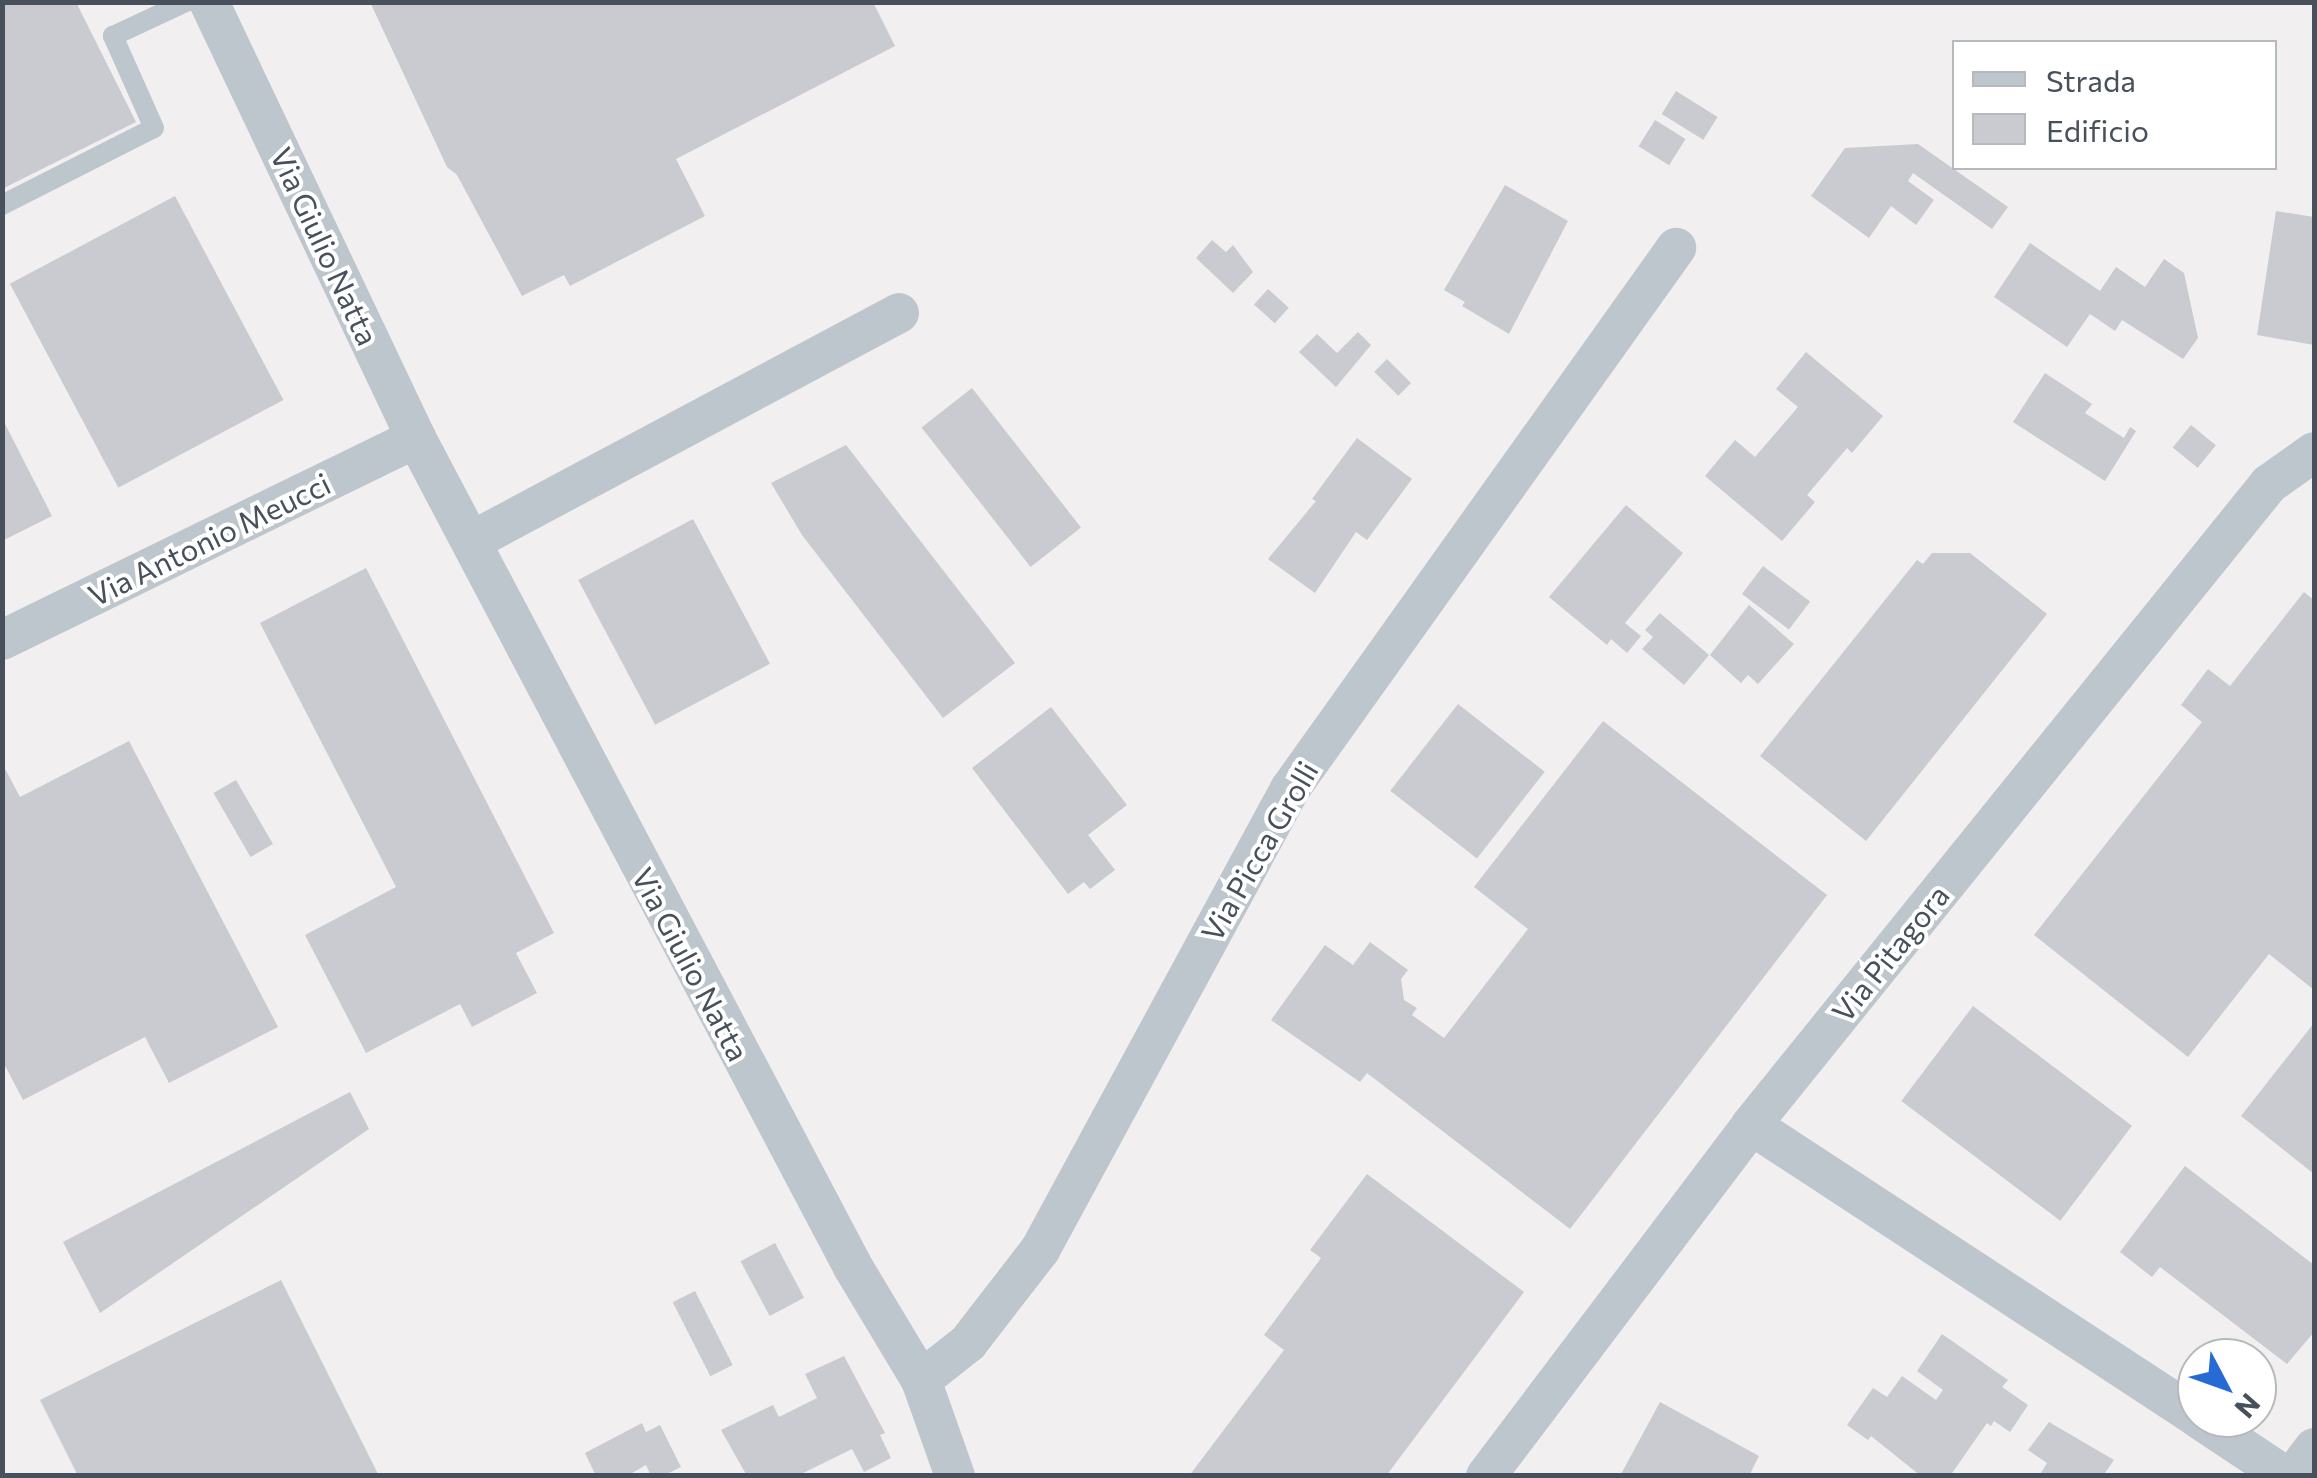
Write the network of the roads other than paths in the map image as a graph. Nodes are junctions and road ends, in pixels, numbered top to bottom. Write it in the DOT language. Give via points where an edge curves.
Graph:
graph roads {
  1 [pos="186,2"];
  2 [pos="209,2"];
  3 [pos="2,204"];
  4 [pos="1676,248"];
  5 [pos="899,313"];
  6 [pos="416,438"];
  7 [pos="2314,452"];
  8 [pos="472,541"];
  9 [pos="2,640"];
  10 [pos="1751,1125"];
  11 [pos="921,1380"];
  12 [pos="2177,1405"];
  13 [pos="2229,1438"];
  14 [pos="2314,1448"];
  15 [pos="955,1476"];
  16 [pos="1486,1476"];
  17 [pos="2289,1476"];
  1 -- 3 [label="lane" via="113,36 154,128"];
  2 -- 6 [label="street, Via Giulio Natta"];
  4 -- 11 [label="street, Via Picca Grolli" via="1290,789 1040,1250 968,1343"];
  5 -- 8 [label="street"];
  6 -- 8 [label="street, Via Giulio Natta"];
  6 -- 9 [label="street, Via Antonio Meucci"];
  7 -- 10 [label="street, Via Pitagora" via="2269,484"];
  8 -- 11 [label="street, Via Giulio Natta" via="853,1267"];
  10 -- 12 [label="street"];
  10 -- 16 [label="street, Via Pitagora"];
  11 -- 15 [label="street"];
  13 -- 17 [label="street"];
  14 -- 17 [label="street"];
}
